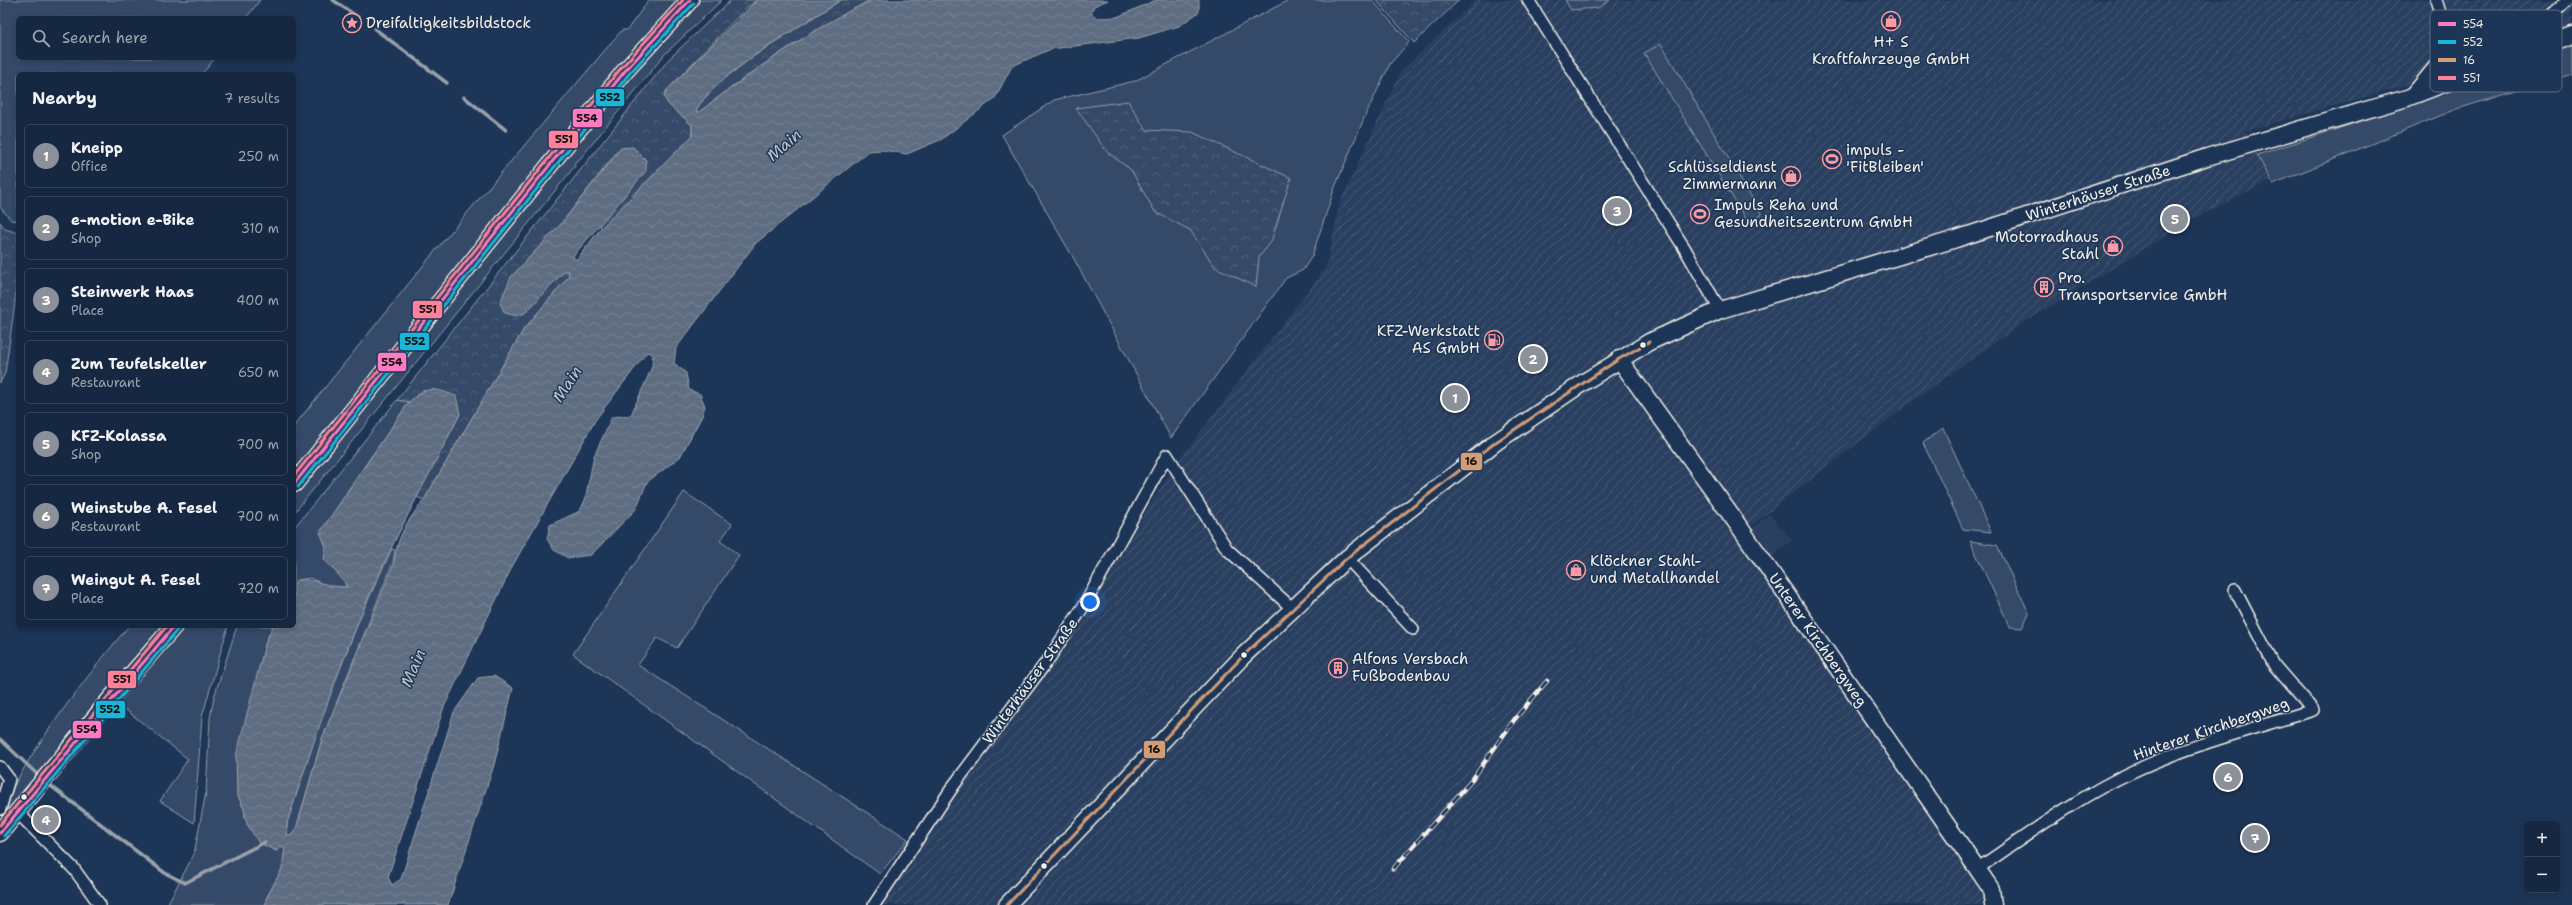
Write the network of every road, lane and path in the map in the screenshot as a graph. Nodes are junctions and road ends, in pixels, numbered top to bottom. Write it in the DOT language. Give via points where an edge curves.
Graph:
graph roads {
  1 [pos="690,0"];
  2 [pos="1528,0"];
  3 [pos="2436,0"];
  4 [pos="2568,0"];
  5 [pos="2439,10"];
  6 [pos="2557,10"];
  7 [pos="2572,34"];
  8 [pos="2562,38"];
  9 [pos="2430,71"];
  10 [pos="2430,89"];
  11 [pos="2407,98"];
  12 [pos="1720,310"];
  13 [pos="1619,359"];
  14 [pos="296,482"];
  15 [pos="1346,558"];
  16 [pos="2235,590"];
  17 [pos="1293,609"];
  18 [pos="172,628"];
  19 [pos="1413,629"];
  20 [pos="0,767"];
  21 [pos="0,809"];
  22 [pos="18,813"];
  23 [pos="0,833"];
  24 [pos="1977,869"];
  25 [pos="100,905"];
  26 [pos="874,905"];
  27 [pos="1007,905"];
  28 [pos="1993,905"];
  1 -- 14 [label="main road" via="625,71"];
  2 -- 12 [label="street" via="1685,249"];
  3 -- 5 [label="street"];
  4 -- 6 [label="street"];
  7 -- 8 [label="main road, Winterhäuser Straße"];
  9 -- 11 [label="street"];
  10 -- 11 [label="main road, Winterhäuser Straße"];
  11 -- 12 [label="main road, Winterhäuser Straße" via="2206,157 1956,239"];
  12 -- 13 [label="main road, Winterhäuser Straße"];
  13 -- 15 [label="main road, Winterhäuser Straße" via="1496,442"];
  13 -- 24 [label="main road, Unterer Kirchbergweg" via="1743,532"];
  15 -- 17 [label="main road, Winterhäuser Straße"];
  15 -- 19 [label="street"];
  16 -- 24 [label="street, Hinterer Kirchbergweg" via="2274,665 2313,710 2170,756 2131,772 2062,813"];
  17 -- 26 [label="street, Winterhäuser Straße" via="1227,548 1167,455 1085,604 1048,660 954,785"];
  17 -- 27 [label="main road, Winterhäuser Straße" via="1243,656"];
  18 -- 22 [label="main road"];
  20 -- 21 [label="street" via="9,779"];
  22 -- 23 [label="main road"];
  22 -- 25 [label="street" via="74,869"];
  24 -- 28 [label="main road, Unterer Kirchbergweg" via="1991,889"];
}
